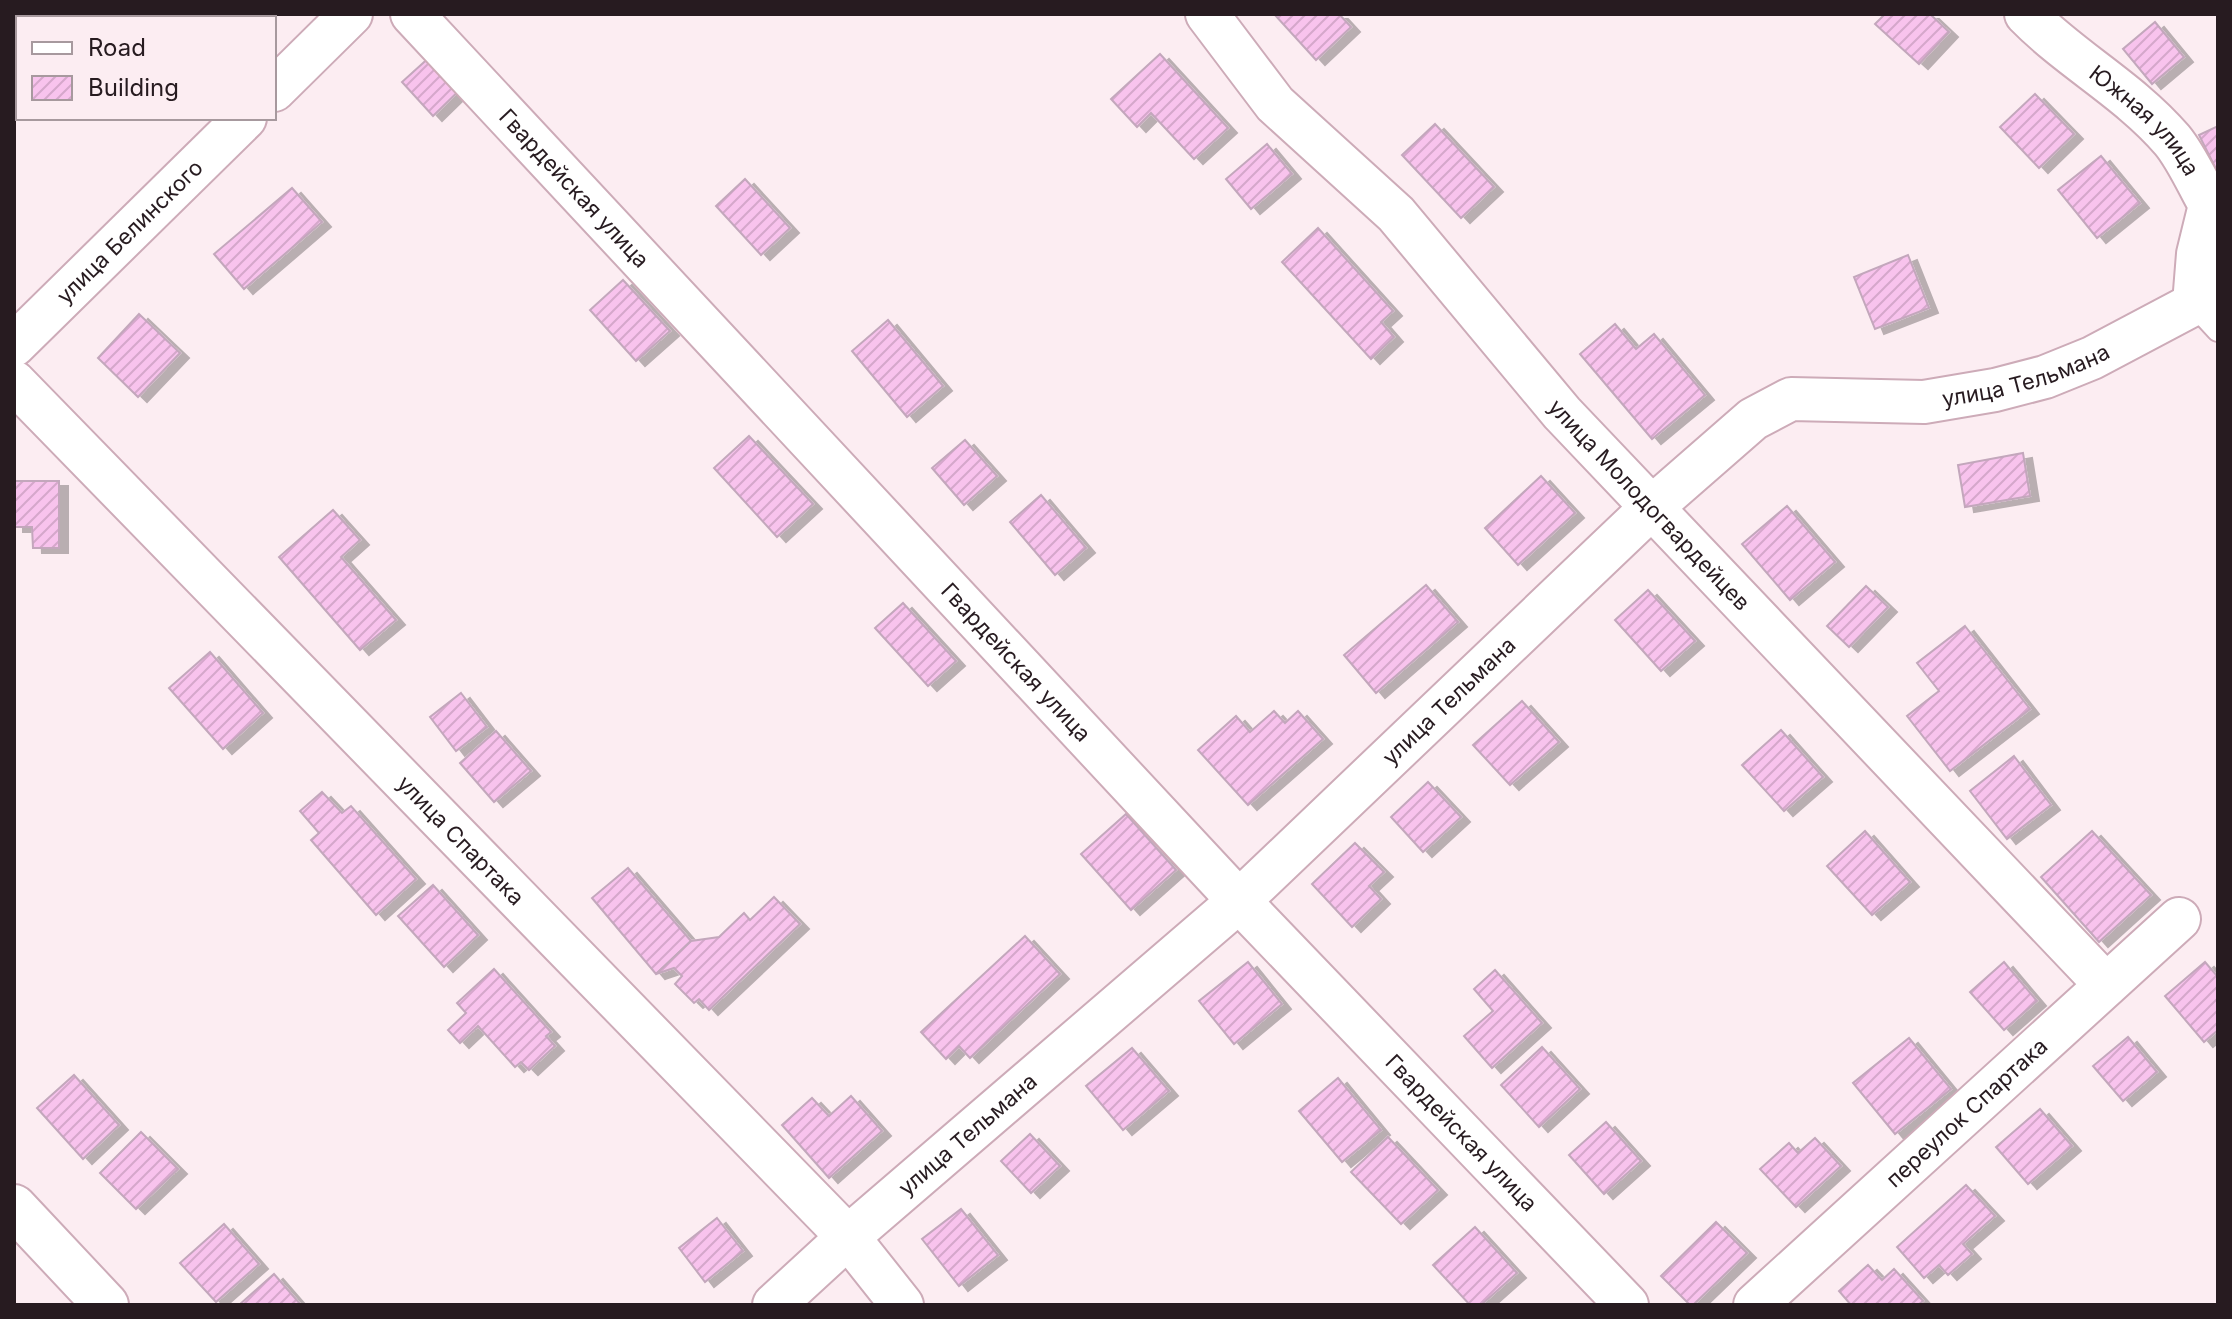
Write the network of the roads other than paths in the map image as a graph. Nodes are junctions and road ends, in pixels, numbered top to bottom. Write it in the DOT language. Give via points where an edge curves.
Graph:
graph roads {
  1 [pos="351,14"];
  2 [pos="412,14"];
  3 [pos="1207,14"];
  4 [pos="2026,14"];
  5 [pos="276,88"];
  6 [pos="243,120"];
  7 [pos="2210,311"];
  8 [pos="14,345"];
  9 [pos="14,382"];
  10 [pos="1651,508"];
  11 [pos="1239,901"];
  12 [pos="2179,919"];
  13 [pos="2106,985"];
  14 [pos="14,1207"];
  15 [pos="848,1237"];
  16 [pos="106,1305"];
  17 [pos="774,1305"];
  18 [pos="902,1305"];
  19 [pos="1627,1305"];
  20 [pos="1755,1305"];
  1 -- 5 [label="street"];
  2 -- 11 [label="street, Гвардейская улица"];
  3 -- 10 [label="street, улица Молодогвардейцев" via="1275,104 1396,214 1562,413"];
  4 -- 7 [label="street, Южная улица" via="2121,89 2173,142 2210,205 2198,254"];
  6 -- 8 [label="street, улица Белинского"];
  7 -- 10 [label="street, улица Тельмана" via="2045,377 1995,390 1924,402 1791,399 1753,419"];
  9 -- 15 [label="street, улица Спартака"];
  10 -- 11 [label="street, улица Тельмана"];
  10 -- 13 [label="street, улица Молодогвардейцев"];
  11 -- 15 [label="street, улица Тельмана"];
  11 -- 19 [label="street, Гвардейская улица"];
  12 -- 13 [label="street, переулок Спартака"];
  13 -- 20 [label="street, переулок Спартака"];
  14 -- 16 [label="street"];
  15 -- 17 [label="street, улица Тельмана"];
  15 -- 18 [label="street, улица Спартака"];
}
